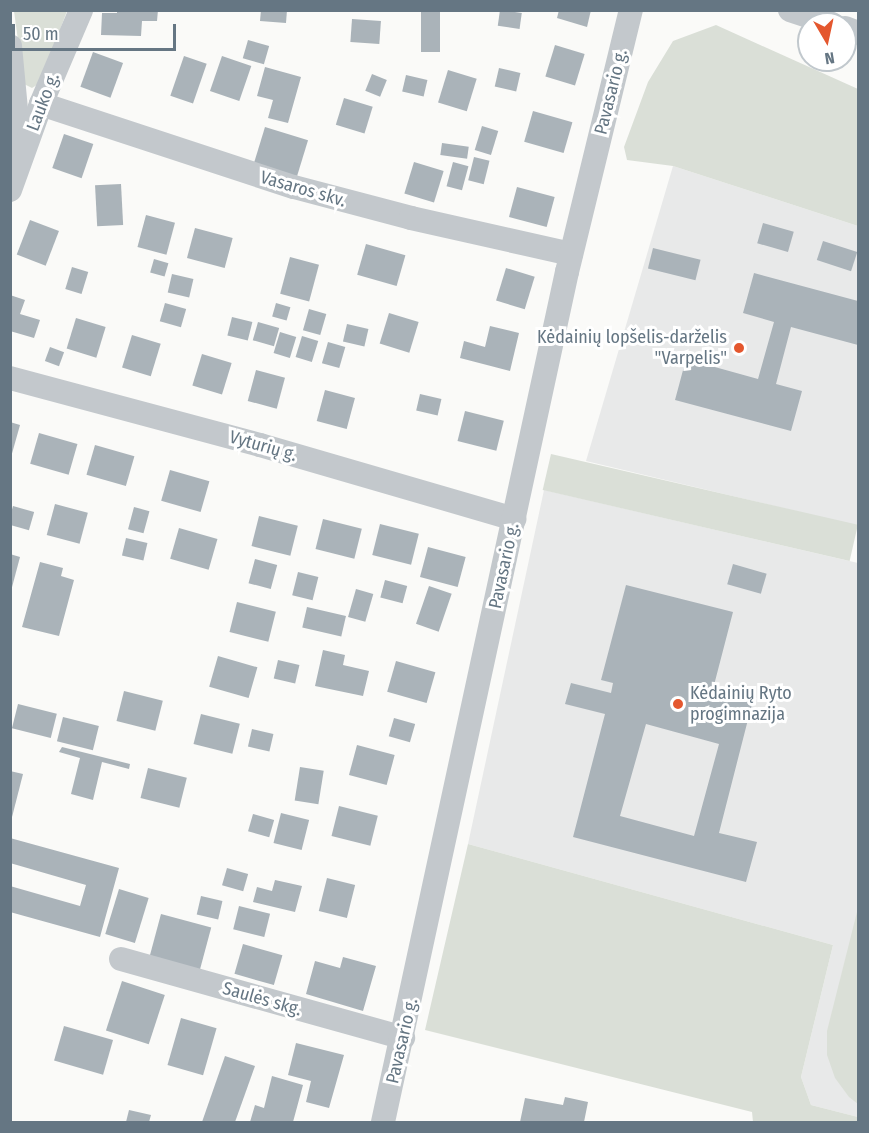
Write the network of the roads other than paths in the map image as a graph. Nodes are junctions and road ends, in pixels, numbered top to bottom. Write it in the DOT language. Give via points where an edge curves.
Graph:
graph roads {
  1 [pos="81,10"];
  2 [pos="631,10"];
  3 [pos="10,46"];
  4 [pos="41,104"];
  5 [pos="21,161"];
  6 [pos="10,189"];
  7 [pos="571,254"];
  8 [pos="10,378"];
  9 [pos="514,519"];
  10 [pos="121,959"];
  11 [pos="403,1038"];
  12 [pos="383,1122"];
  1 -- 4 [label="street, Lauko g."];
  2 -- 7 [label="street, Pavasario g."];
  3 -- 5 [label="street, Lauko g."];
  4 -- 5 [label="street, Lauko g."];
  4 -- 7 [label="street, Vasaros skv." via="294,187"];
  5 -- 6 [label="street, Lauko g."];
  7 -- 9 [label="street, Pavasario g."];
  8 -- 9 [label="street, Vyturių g."];
  9 -- 11 [label="street, Pavasario g."];
  10 -- 11 [label="street, Saulės skg."];
  11 -- 12 [label="street, Pavasario g."];
}
